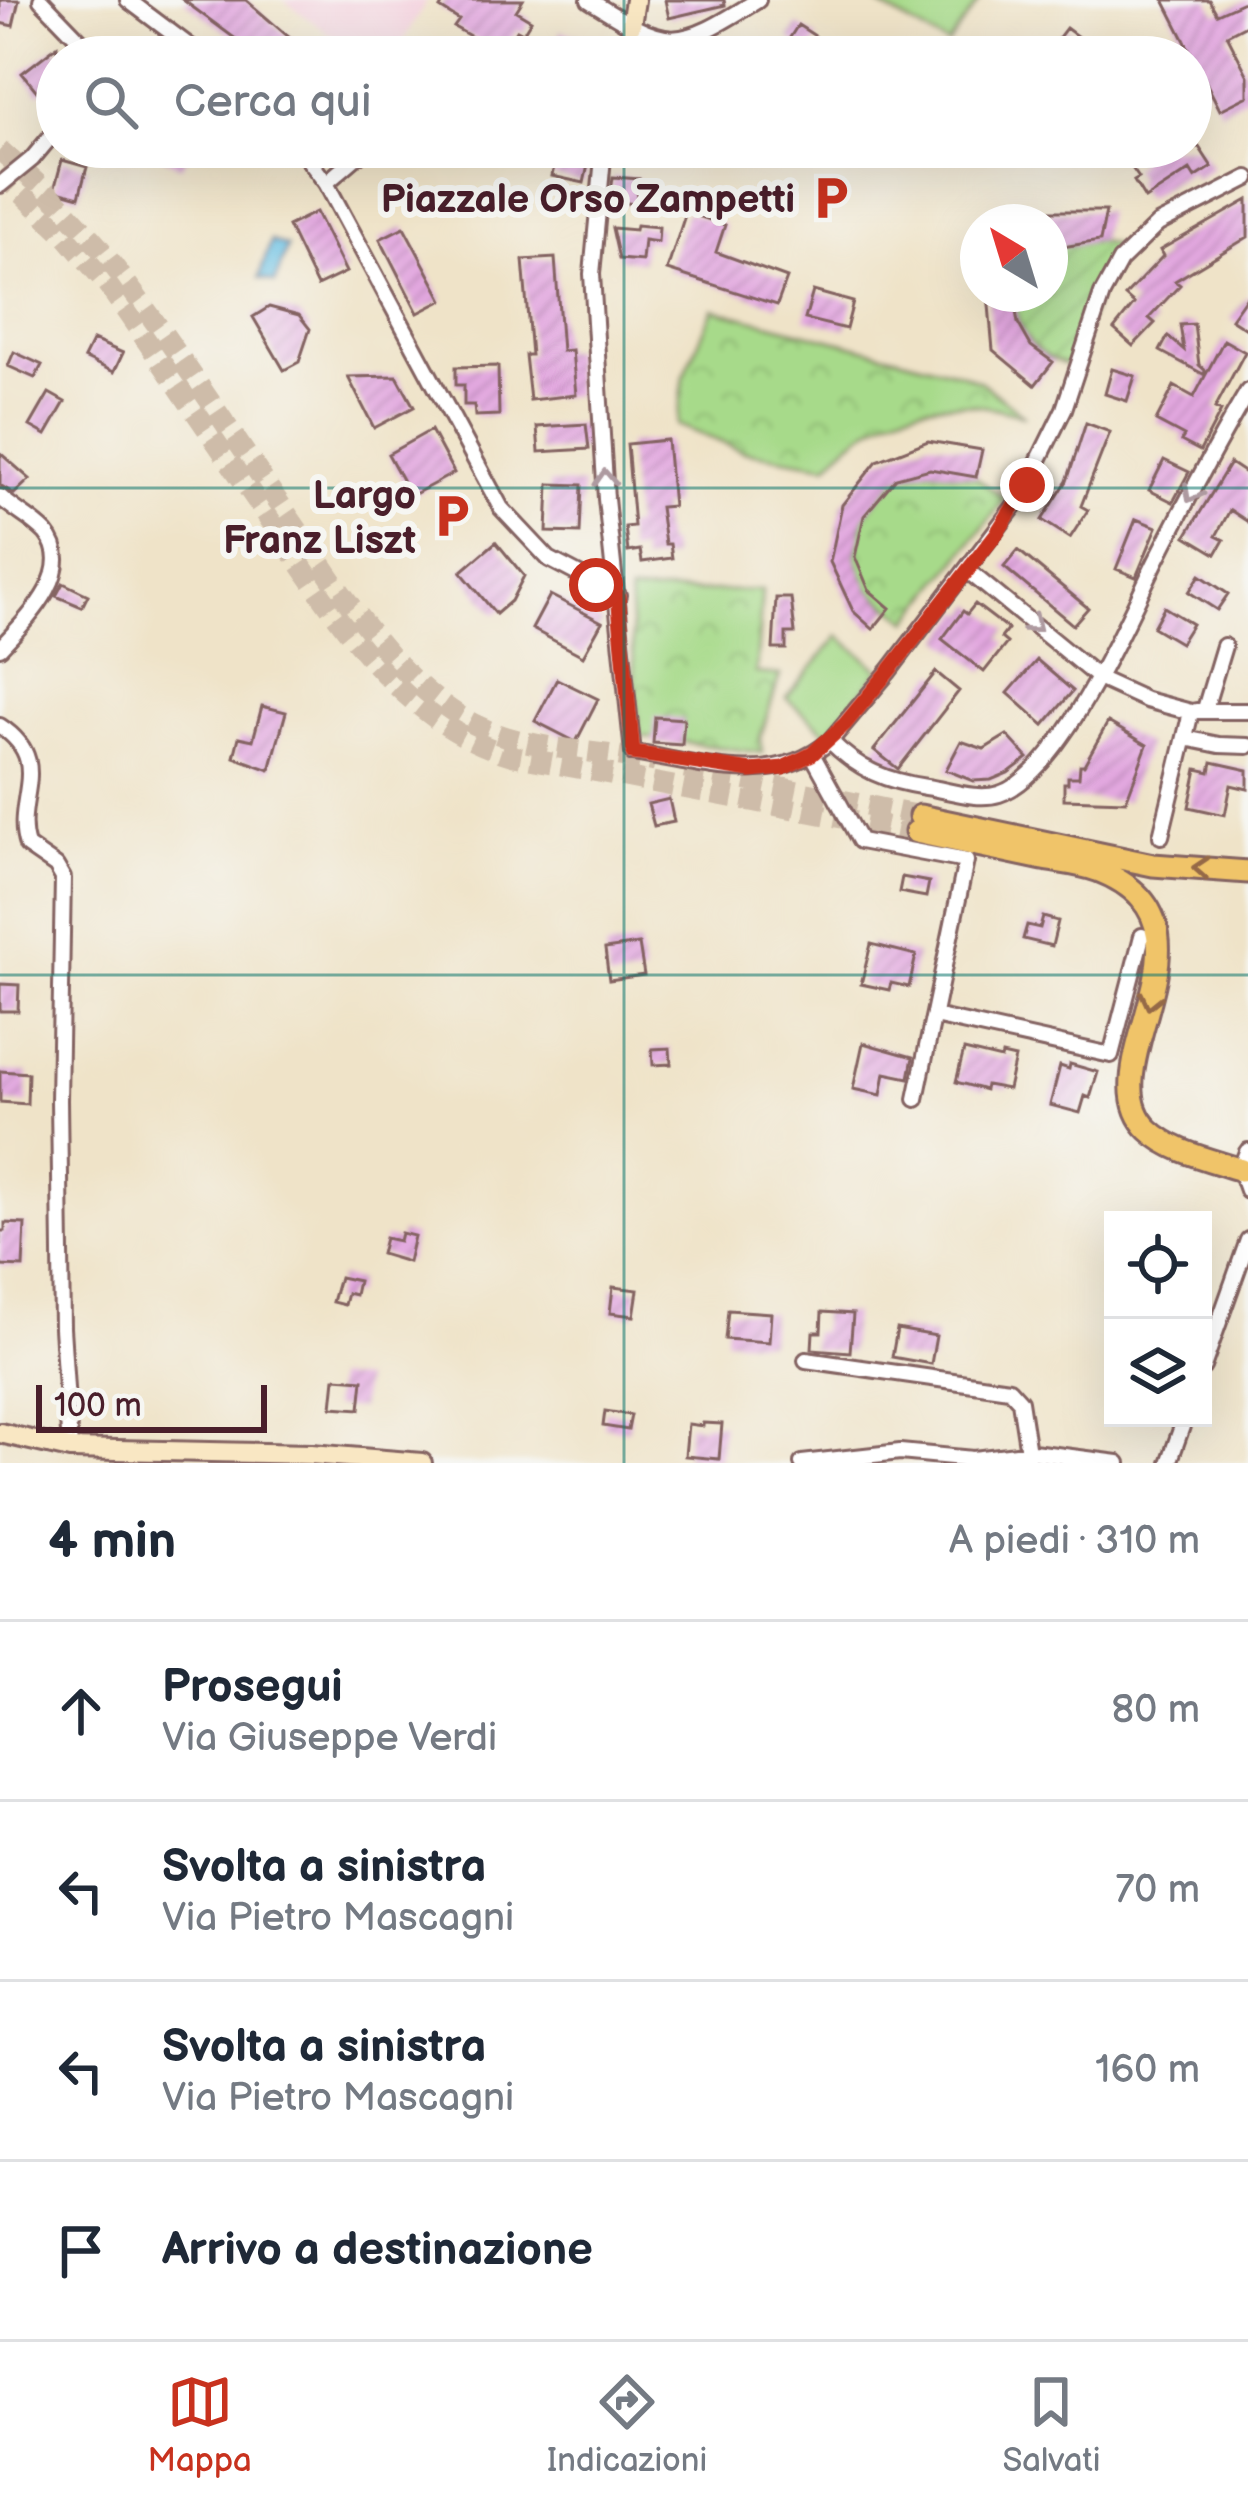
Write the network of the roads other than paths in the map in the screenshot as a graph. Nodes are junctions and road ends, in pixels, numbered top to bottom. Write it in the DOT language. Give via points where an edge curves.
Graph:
graph roads {
  1 [pos="41,0"];
  2 [pos="128,0"];
  3 [pos="589,0"];
  4 [pos="635,0"];
  5 [pos="758,0"];
  6 [pos="631,26"];
  7 [pos="76,36"];
  8 [pos="176,36"];
  9 [pos="628,36"];
  10 [pos="652,36"];
  11 [pos="686,36"];
  12 [pos="36,154"];
  13 [pos="315,168"];
  14 [pos="344,168"];
  15 [pos="602,168"];
  16 [pos="1248,178"];
  17 [pos="326,183"];
  18 [pos="0,185"];
  19 [pos="1248,392"];
  20 [pos="0,497"];
  21 [pos="968,571"];
  22 [pos="618,595"];
  23 [pos="1224,646"];
  24 [pos="0,648"];
  25 [pos="1100,679"];
  26 [pos="1198,711"];
  27 [pos="1248,711"];
  28 [pos="0,726"];
  29 [pos="1185,738"];
  30 [pos="830,741"];
  31 [pos="1248,746"];
  32 [pos="812,754"];
  33 [pos="1161,836"];
  34 [pos="1248,872"];
  35 [pos="1142,936"];
  36 [pos="934,1016"];
  37 [pos="916,1099"];
  38 [pos="1246,1171"];
  39 [pos="1248,1240"];
  40 [pos="1212,1342"];
  41 [pos="806,1360"];
  42 [pos="1182,1427"];
  43 [pos="0,1433"];
  44 [pos="70,1449"];
  45 [pos="1028,1452"];
  46 [pos="388,1460"];
  47 [pos="422,1463"];
  48 [pos="802,1463"];
  49 [pos="1118,1463"];
  50 [pos="1169,1463"];
  1 -- 7 [label="street"];
  2 -- 8 [label="street"];
  3 -- 6 [label="street"];
  4 -- 6 [label="main road"];
  5 -- 11 [label="street"];
  6 -- 9 [label="street"];
  6 -- 10 [label="street"];
  12 -- 18 [label="street"];
  13 -- 17 [label="street"];
  14 -- 17 [label="street"];
  22 -- 15 [label="street, one-way" via="592,274"];
  16 -- 21 [label="street" via="1158,224 1120,261 1055,428"];
  17 -- 22 [label="street" via="501,508 550,560"];
  19 -- 25 [label="street, one-way"];
  20 -- 24 [label="street" via="44,532 57,562 32,612"];
  21 -- 25 [label="street, one-way"];
  21 -- 30 [label="street"];
  22 -- 32 [label="street" via="633,753 751,771"];
  23 -- 26 [label="street"];
  25 -- 26 [label="street"];
  25 -- 30 [label="street" via="1040,760 996,795 887,780"];
  26 -- 27 [label="street"];
  26 -- 29 [label="street"];
  28 -- 44 [label="street" via="28,760 27,846 63,878 61,1283"];
  29 -- 31 [label="street"];
  29 -- 33 [label="street"];
  30 -- 32 [label="street"];
  32 -- 36 [label="street" via="860,841 966,862"];
  34 -- 38 [label="highway, one-way" via="1153,865 918,824 1097,870 1134,894 1157,934 1157,968 1132,1102 1163,1140"];
  35 -- 36 [label="street" via="1111,1055"];
  36 -- 37 [label="street"];
  39 -- 40 [label="street"];
  41 -- 45 [label="street" via="1009,1389 1020,1401"];
  42 -- 50 [label="street"];
  43 -- 44 [label="main road"];
  44 -- 46 [label="main road"];
  45 -- 48 [label="street" via="973,1459 891,1452"];
  45 -- 49 [label="street"];
  46 -- 47 [label="main road"];
}
